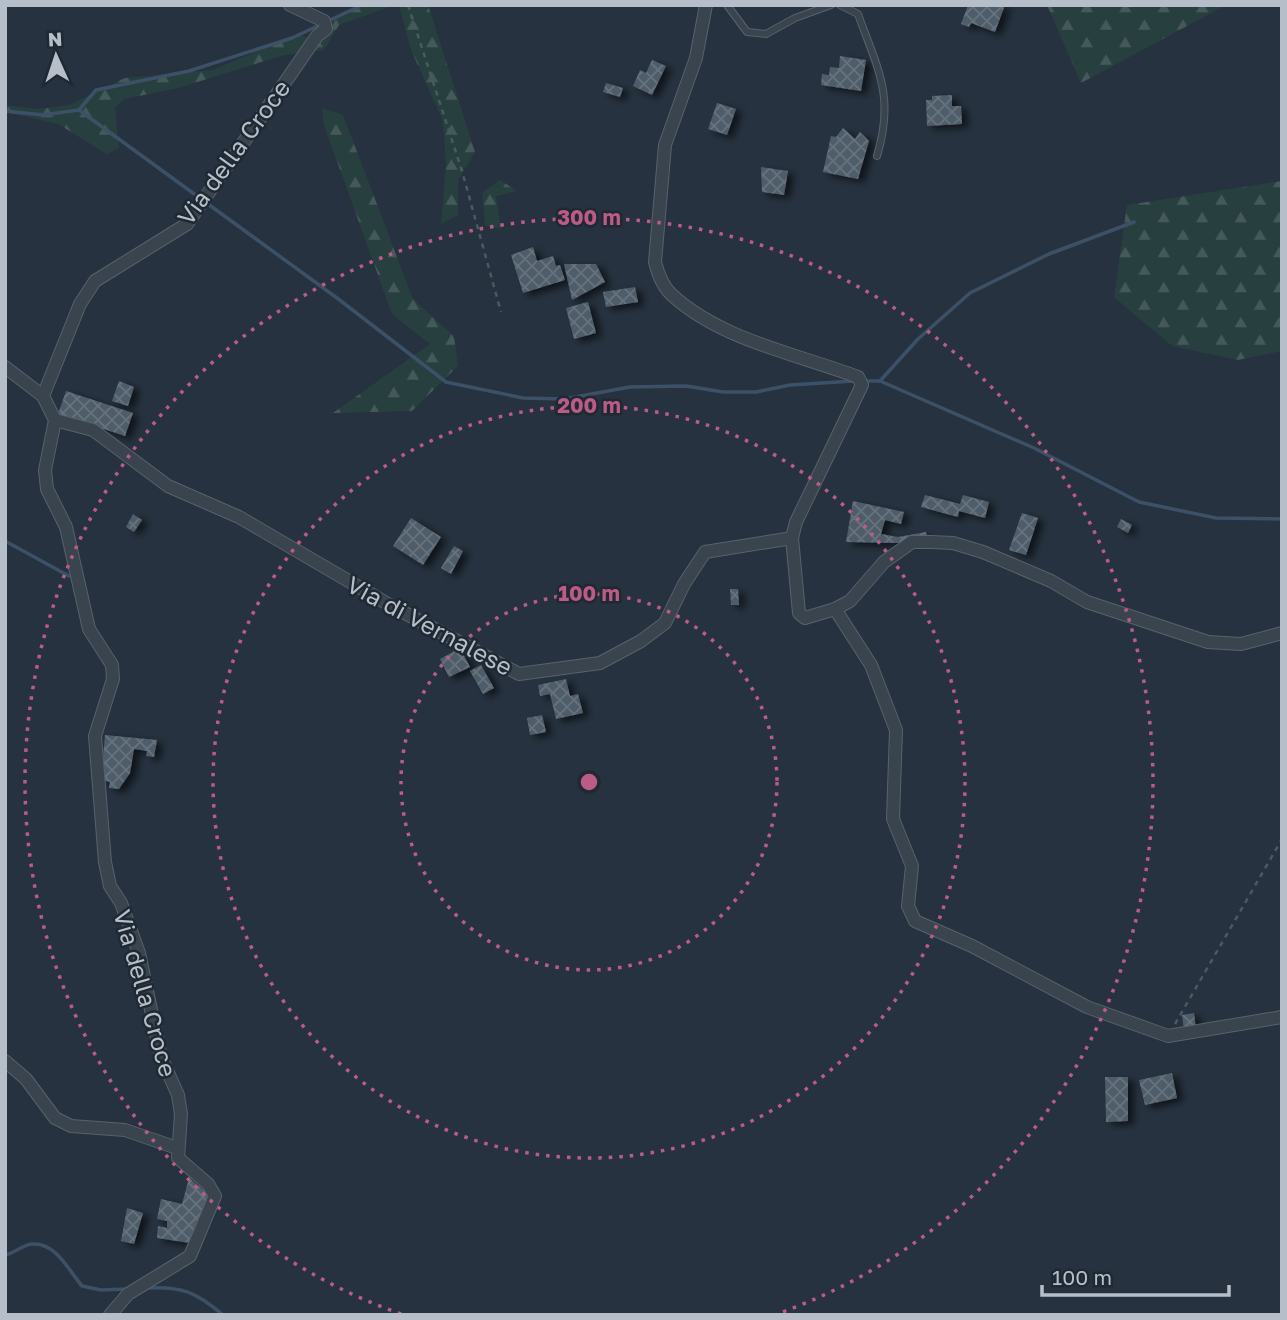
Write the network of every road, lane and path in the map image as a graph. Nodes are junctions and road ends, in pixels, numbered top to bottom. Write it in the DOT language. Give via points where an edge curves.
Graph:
graph roads {
  1 [pos="290,5"];
  2 [pos="408,5"];
  3 [pos="706,5"];
  4 [pos="727,5"];
  5 [pos="831,5"];
  6 [pos="840,5"];
  7 [pos="877,156"];
  8 [pos="501,312"];
  9 [pos="5,368"];
  10 [pos="43,396"];
  11 [pos="55,420"];
  12 [pos="792,538"];
  13 [pos="835,609"];
  14 [pos="1282,633"];
  15 [pos="1282,839"];
  16 [pos="1282,1017"];
  17 [pos="1168,1036"];
  18 [pos="5,1061"];
  19 [pos="177,1148"];
  20 [pos="110,1315"];
  1 -- 10 [label="street, Via della Croce" via="324,21 326,29 187,224 95,281 80,304"];
  2 -- 8 [label="path" via="462,171"];
  3 -- 12 [label="street" via="696,58 665,145 655,262 660,279 671,295 736,334 858,377 862,384"];
  4 -- 5 [label="lane" via="747,32 766,34"];
  6 -- 7 [label="lane" via="858,14 884,85 887,113"];
  9 -- 10 [label="street"];
  10 -- 11 [label="street"];
  11 -- 12 [label="street, Via di Vernalese" via="93,430 168,486 239,517 387,604 519,674 600,663 665,623 705,552"];
  11 -- 19 [label="street, Via della Croce" via="47,489 66,527 89,629 111,665 113,679 95,736 105,862 110,886 139,953 161,1056 178,1095"];
  12 -- 13 [label="street" via="799,613 805,618"];
  13 -- 14 [label="street" via="850,601 884,562 912,542 953,543 1029,571 1098,606 1208,642 1241,644"];
  13 -- 17 [label="street" via="871,665 896,730 893,819 912,866 908,906 915,921 1087,1007"];
  15 -- 17 [label="path"];
  16 -- 17 [label="street"];
  18 -- 19 [label="street" via="26,1079 55,1118 71,1126 125,1130"];
  19 -- 20 [label="street" via="178,1158 215,1196 190,1256 128,1294"];
}
